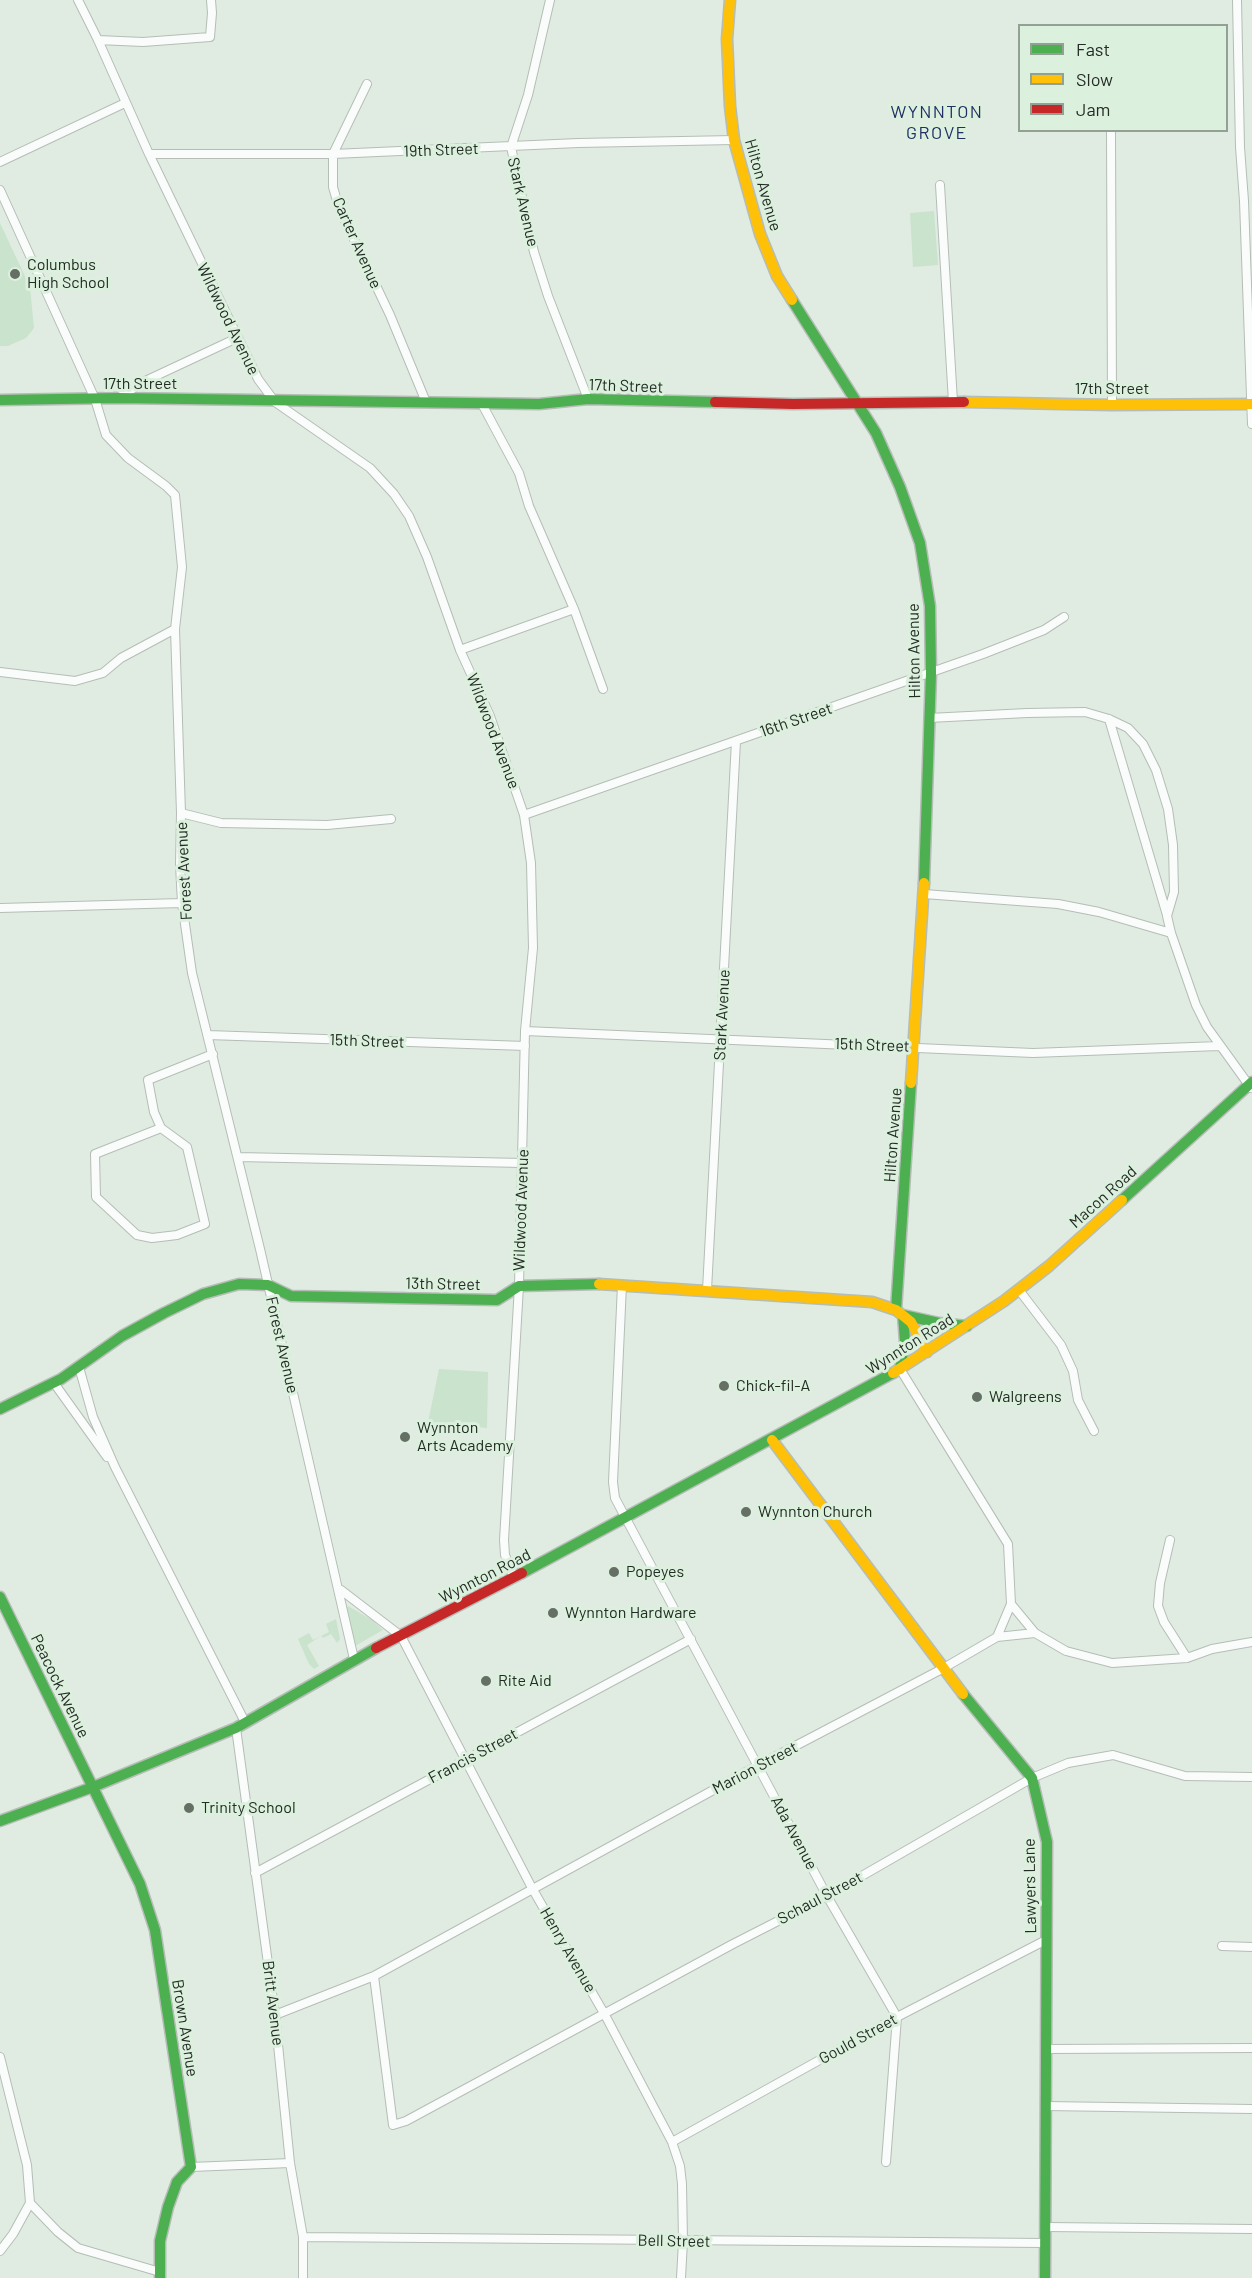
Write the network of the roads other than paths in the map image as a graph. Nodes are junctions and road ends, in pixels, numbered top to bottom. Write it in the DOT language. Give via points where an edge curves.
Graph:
graph roads {
  1 [pos="78,0"];
  2 [pos="211,0"];
  3 [pos="550,0"];
  4 [pos="730,0"];
  5 [pos="1237,0"];
  6 [pos="98,40"];
  7 [pos="368,84"];
  8 [pos="125,103"];
  9 [pos="1111,132"];
  10 [pos="734,140"];
  11 [pos="511,147"];
  12 [pos="149,154"];
  13 [pos="333,154"];
  14 [pos="0,162"];
  15 [pos="940,185"];
  16 [pos="0,190"];
  17 [pos="237,338"];
  18 [pos="118,398"];
  19 [pos="95,399"];
  20 [pos="588,399"];
  21 [pos="0,400"];
  22 [pos="275,402"];
  23 [pos="426,402"];
  24 [pos="953,402"];
  25 [pos="482,404"];
  26 [pos="857,404"];
  27 [pos="1251,404"];
  28 [pos="1112,405"];
  29 [pos="1252,424"];
  30 [pos="574,609"];
  31 [pos="1064,617"];
  32 [pos="174,629"];
  33 [pos="460,650"];
  34 [pos="0,672"];
  35 [pos="931,673"];
  36 [pos="603,689"];
  37 [pos="929,718"];
  38 [pos="1109,719"];
  39 [pos="735,741"];
  40 [pos="181,813"];
  41 [pos="524,815"];
  42 [pos="391,819"];
  43 [pos="924,894"];
  44 [pos="182,903"];
  45 [pos="0,908"];
  46 [pos="1167,916"];
  47 [pos="1171,933"];
  48 [pos="525,1031"];
  49 [pos="208,1035"];
  50 [pos="721,1039"];
  51 [pos="525,1046"];
  52 [pos="1219,1046"];
  53 [pos="915,1047"];
  54 [pos="213,1054"];
  55 [pos="1251,1085"];
  56 [pos="161,1128"];
  57 [pos="238,1157"];
  58 [pos="523,1163"];
  59 [pos="268,1285"];
  60 [pos="622,1285"];
  61 [pos="519,1286"];
  62 [pos="707,1290"];
  63 [pos="1019,1290"];
  64 [pos="900,1313"];
  65 [pos="968,1326"];
  66 [pos="927,1352"];
  67 [pos="79,1367"];
  68 [pos="900,1369"];
  69 [pos="54,1383"];
  70 [pos="0,1409"];
  71 [pos="1094,1431"];
  72 [pos="772,1440"];
  73 [pos="115,1467"];
  74 [pos="626,1518"];
  75 [pos="1170,1540"];
  76 [pos="514,1578"];
  77 [pos="339,1589"];
  78 [pos="0,1597"];
  79 [pos="1011,1604"];
  80 [pos="1035,1633"];
  81 [pos="401,1636"];
  82 [pos="997,1637"];
  83 [pos="691,1639"];
  84 [pos="1252,1642"];
  85 [pos="1187,1658"];
  86 [pos="354,1659"];
  87 [pos="942,1669"];
  88 [pos="241,1725"];
  89 [pos="464,1761"];
  90 [pos="759,1765"];
  91 [pos="1252,1777"];
  92 [pos="1032,1778"];
  93 [pos="93,1788"];
  94 [pos="0,1821"];
  95 [pos="255,1873"];
  96 [pos="532,1888"];
  97 [pos="828,1896"];
  98 [pos="1046,1940"];
  99 [pos="1222,1946"];
  100 [pos="1252,1947"];
  101 [pos="374,1976"];
  102 [pos="276,2015"];
  103 [pos="605,2015"];
  104 [pos="897,2017"];
  105 [pos="1252,2048"];
  106 [pos="1046,2049"];
  107 [pos="0,2056"];
  108 [pos="1046,2106"];
  109 [pos="1252,2109"];
  110 [pos="672,2142"];
  111 [pos="886,2162"];
  112 [pos="290,2163"];
  113 [pos="191,2167"];
  114 [pos="30,2204"];
  115 [pos="1045,2227"];
  116 [pos="1252,2229"];
  117 [pos="303,2237"];
  118 [pos="683,2241"];
  119 [pos="1045,2243"];
  120 [pos="0,2251"];
  121 [pos="160,2275"];
  122 [pos="303,2278"];
  123 [pos="681,2278"];
  124 [pos="1045,2278"];
  1 -- 6 [label="street, Wildwood Avenue"];
  2 -- 6 [label="street" via="210,37 143,42"];
  3 -- 11 [label="street, Stark Avenue" via="528,95"];
  4 -- 10 [label="street, Hilton Avenue" via="727,74"];
  5 -- 27 [label="street"];
  6 -- 8 [label="street, Wildwood Avenue"];
  7 -- 13 [label="street, Carter Avenue"];
  8 -- 12 [label="street, Wildwood Avenue"];
  8 -- 14 [label="street"];
  9 -- 28 [label="street"];
  10 -- 11 [label="street, 19th Street"];
  10 -- 26 [label="street, Hilton Avenue" via="760,234 777,276"];
  11 -- 13 [label="street, 19th Street"];
  11 -- 20 [label="street, Stark Avenue" via="534,252"];
  12 -- 13 [label="street, 19th Street"];
  12 -- 17 [label="street, Wildwood Avenue"];
  13 -- 23 [label="street, Carter Avenue" via="333,187 339,208"];
  15 -- 24 [label="street"];
  16 -- 19 [label="street, Forest Avenue"];
  17 -- 18 [label="street" via="145,381"];
  17 -- 22 [label="street, Wildwood Avenue"];
  18 -- 19 [label="street, 17th Street"];
  18 -- 22 [label="street, 17th Street"];
  19 -- 21 [label="street, 17th Street"];
  19 -- 32 [label="street, Forest Avenue" via="106,435 175,495 182,567"];
  20 -- 25 [label="street, 17th Street"];
  20 -- 26 [label="street, 17th Street"];
  22 -- 23 [label="street, 17th Street"];
  22 -- 33 [label="street, Wildwood Avenue" via="370,468 394,494 409,516 427,557"];
  23 -- 25 [label="street, 17th Street"];
  24 -- 26 [label="street, 17th Street"];
  24 -- 28 [label="street, 17th Street"];
  25 -- 30 [label="street" via="519,473"];
  26 -- 35 [label="street, Hilton Avenue" via="876,434 920,543 930,606"];
  27 -- 28 [label="street, 17th Street"];
  27 -- 29 [label="street"];
  30 -- 33 [label="street"];
  30 -- 36 [label="street"];
  31 -- 35 [label="street, 16th Street" via="1044,630"];
  32 -- 34 [label="street" via="121,658 103,673 75,681"];
  32 -- 40 [label="street, Forest Avenue"];
  33 -- 41 [label="street, Wildwood Avenue" via="490,716"];
  35 -- 37 [label="street, Hilton Avenue"];
  35 -- 39 [label="street, 16th Street"];
  37 -- 38 [label="street" via="1085,712"];
  37 -- 43 [label="street, Hilton Avenue"];
  38 -- 46 [label="street"];
  38 -- 46 [label="street" via="1128,728 1143,744 1168,809 1174,892"];
  39 -- 41 [label="street, 16th Street"];
  39 -- 50 [label="street, Stark Avenue"];
  40 -- 42 [label="street" via="221,823 327,825"];
  40 -- 44 [label="street, Forest Avenue"];
  41 -- 48 [label="street, Wildwood Avenue" via="531,863 533,946"];
  43 -- 47 [label="street" via="1058,904"];
  43 -- 53 [label="street, Hilton Avenue"];
  44 -- 45 [label="street"];
  44 -- 49 [label="street, Forest Avenue" via="192,973"];
  46 -- 47 [label="street"];
  47 -- 52 [label="street" via="1196,1005"];
  48 -- 50 [label="street, 15th Street"];
  48 -- 51 [label="street, Wildwood Avenue"];
  49 -- 51 [label="street, 15th Street"];
  49 -- 54 [label="street, Forest Avenue"];
  50 -- 53 [label="street, 15th Street"];
  50 -- 62 [label="street, Stark Avenue"];
  51 -- 58 [label="street, Wildwood Avenue"];
  52 -- 53 [label="street, 15th Street" via="1033,1053"];
  52 -- 55 [label="street"];
  53 -- 64 [label="street, Hilton Avenue"];
  54 -- 56 [label="street" via="148,1080"];
  54 -- 57 [label="street, Forest Avenue"];
  55 -- 63 [label="street, Macon Road"];
  56 -- 56 [label="street" via="187,1147 205,1224 177,1235 152,1238 136,1234 96,1197 95,1154"];
  57 -- 58 [label="street"];
  57 -- 59 [label="street, Forest Avenue"];
  58 -- 61 [label="street, Wildwood Avenue"];
  59 -- 61 [label="street, 13th Street" via="291,1296 497,1300"];
  59 -- 67 [label="street, 13th Street" via="239,1284 203,1294 122,1336"];
  59 -- 77 [label="street, Forest Avenue"];
  60 -- 61 [label="street, 13th Street"];
  60 -- 62 [label="street, 13th Street"];
  60 -- 74 [label="street" via="613,1482 615,1498"];
  61 -- 76 [label="street, Wildwood Avenue" via="504,1540 505,1556"];
  62 -- 64 [label="street, 13th Street" via="865,1301"];
  63 -- 65 [label="street, Macon Road"];
  63 -- 71 [label="street" via="1061,1345 1078,1400"];
  64 -- 65 [label="street, 13th Street"];
  64 -- 66 [label="street" via="911,1322"];
  64 -- 68 [label="street, Hilton Avenue" via="905,1341"];
  65 -- 66 [label="street, Wynnton Road"];
  66 -- 68 [label="street, Wynnton Road"];
  67 -- 69 [label="street, 13th Street"];
  67 -- 73 [label="street" via="93,1417"];
  68 -- 72 [label="street, Wynnton Road"];
  68 -- 79 [label="street" via="1008,1544"];
  69 -- 70 [label="street, 13th Street"];
  69 -- 73 [label="street"];
  72 -- 74 [label="street, Wynnton Road"];
  72 -- 87 [label="street, Lawyers Lane"];
  73 -- 88 [label="street, Britt Avenue"];
  74 -- 76 [label="street, Wynnton Road"];
  74 -- 83 [label="street, Ada Avenue"];
  75 -- 85 [label="street" via="1158,1606"];
  76 -- 81 [label="street, Wynnton Road"];
  77 -- 81 [label="street"];
  77 -- 86 [label="street, Forest Avenue"];
  78 -- 93 [label="street, Peacock Avenue"];
  79 -- 80 [label="street"];
  79 -- 82 [label="street"];
  80 -- 82 [label="street, Marion Street"];
  80 -- 85 [label="street" via="1066,1651 1112,1663"];
  81 -- 86 [label="street, Wynnton Road"];
  81 -- 89 [label="street, Henry Avenue"];
  82 -- 87 [label="street, Marion Street"];
  83 -- 89 [label="street, Francis Street"];
  83 -- 90 [label="street, Ada Avenue"];
  84 -- 85 [label="street"];
  86 -- 88 [label="street, Wynnton Road"];
  87 -- 90 [label="street, Marion Street"];
  87 -- 92 [label="street, Lawyers Lane"];
  88 -- 93 [label="street, Wynnton Road"];
  88 -- 95 [label="street, Britt Avenue"];
  89 -- 95 [label="street, Francis Street"];
  89 -- 96 [label="street, Henry Avenue"];
  90 -- 96 [label="street, Marion Street"];
  90 -- 97 [label="street, Ada Avenue"];
  91 -- 92 [label="street, Schaul Street" via="1185,1776 1113,1755 1068,1763"];
  92 -- 97 [label="street, Schaul Street"];
  92 -- 98 [label="street, Lawyers Lane" via="1047,1842"];
  93 -- 94 [label="street, Wynnton Road"];
  93 -- 113 [label="street, Brown Avenue" via="140,1884 154,1930"];
  95 -- 102 [label="street, Britt Avenue"];
  96 -- 101 [label="street, Marion Street"];
  96 -- 103 [label="street, Henry Avenue"];
  97 -- 103 [label="street, Schaul Street"];
  97 -- 104 [label="street, Ada Avenue"];
  98 -- 104 [label="street, Gould Street"];
  98 -- 106 [label="street, Lawyers Lane"];
  99 -- 100 [label="street"];
  101 -- 102 [label="street, Marion Street"];
  101 -- 103 [label="street, Schaul Street" via="393,2125"];
  102 -- 112 [label="street, Britt Avenue"];
  103 -- 110 [label="street, Henry Avenue"];
  104 -- 110 [label="street, Gould Street"];
  104 -- 111 [label="street"];
  105 -- 106 [label="street"];
  106 -- 108 [label="street, Lawyers Lane"];
  107 -- 114 [label="street" via="27,2165"];
  108 -- 109 [label="street"];
  108 -- 115 [label="street, Lawyers Lane"];
  110 -- 118 [label="street, Henry Avenue" via="681,2175"];
  112 -- 113 [label="street"];
  112 -- 117 [label="street, Britt Avenue"];
  113 -- 121 [label="street" via="177,2182 168,2207 159,2241"];
  114 -- 120 [label="street"];
  114 -- 121 [label="street" via="78,2248"];
  115 -- 116 [label="street"];
  115 -- 119 [label="street, Lawyers Lane"];
  117 -- 118 [label="street, Bell Street"];
  117 -- 122 [label="street, Britt Avenue"];
  118 -- 119 [label="street, Bell Street"];
  118 -- 123 [label="street, Henry Avenue"];
  119 -- 124 [label="street, Lawyers Lane"];
}
